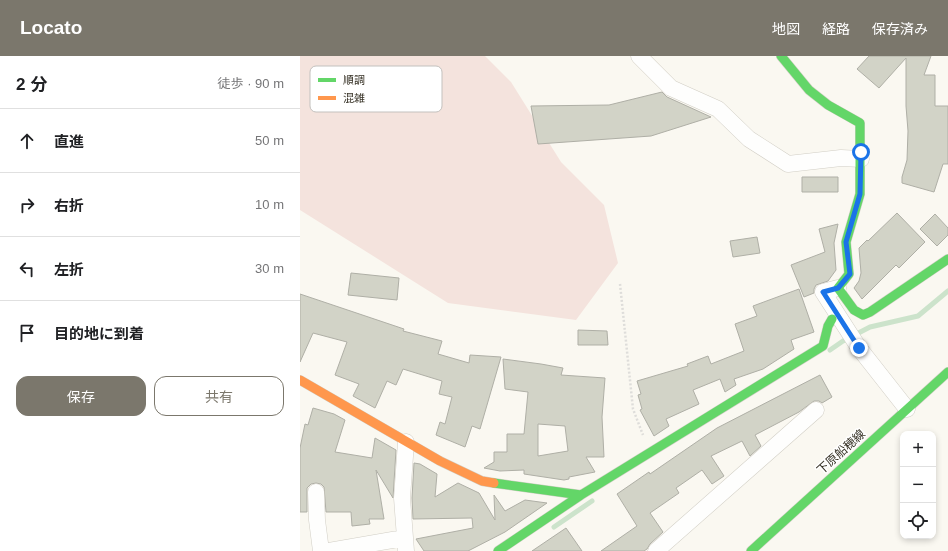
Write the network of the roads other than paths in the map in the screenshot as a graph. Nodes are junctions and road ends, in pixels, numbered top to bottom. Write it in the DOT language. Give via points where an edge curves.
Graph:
graph roads {
  1 [pos="639,56"];
  2 [pos="781,56"];
  3 [pos="861,159"];
  4 [pos="948,259"];
  5 [pos="838,288"];
  6 [pos="854,310"];
  7 [pos="845,313"];
  8 [pos="832,319"];
  9 [pos="948,372"];
  10 [pos="300,380"];
  11 [pos="907,409"];
  12 [pos="816,410"];
  13 [pos="406,442"];
  14 [pos="316,492"];
  15 [pos="581,495"];
  16 [pos="405,544"];
  17 [pos="321,551"];
  18 [pos="329,551"];
  19 [pos="498,551"];
  20 [pos="656,551"];
  21 [pos="751,551"];
  1 -- 3 [label="street" via="671,88 718,109 749,140 788,164 841,158"];
  2 -- 3 [label="street" via="809,90 828,105 860,123"];
  3 -- 5 [label="street" via="860,194 846,242 850,274"];
  4 -- 6 [label="street" via="870,312 863,315"];
  5 -- 6 [label="street"];
  5 -- 11 [label="street" via="823,292 859,348"];
  6 -- 7 [label="street"];
  8 -- 15 [label="street" via="823,346"];
  9 -- 11 [label="street, 下原船穂線"];
  10 -- 13 [label="street"];
  11 -- 21 [label="street, 下原船穂線"];
  12 -- 20 [label="street"];
  13 -- 15 [label="street" via="482,480"];
  13 -- 16 [label="street" via="402,498"];
  14 -- 17 [label="street"];
  15 -- 19 [label="street"];
  16 -- 18 [label="street"];
}
